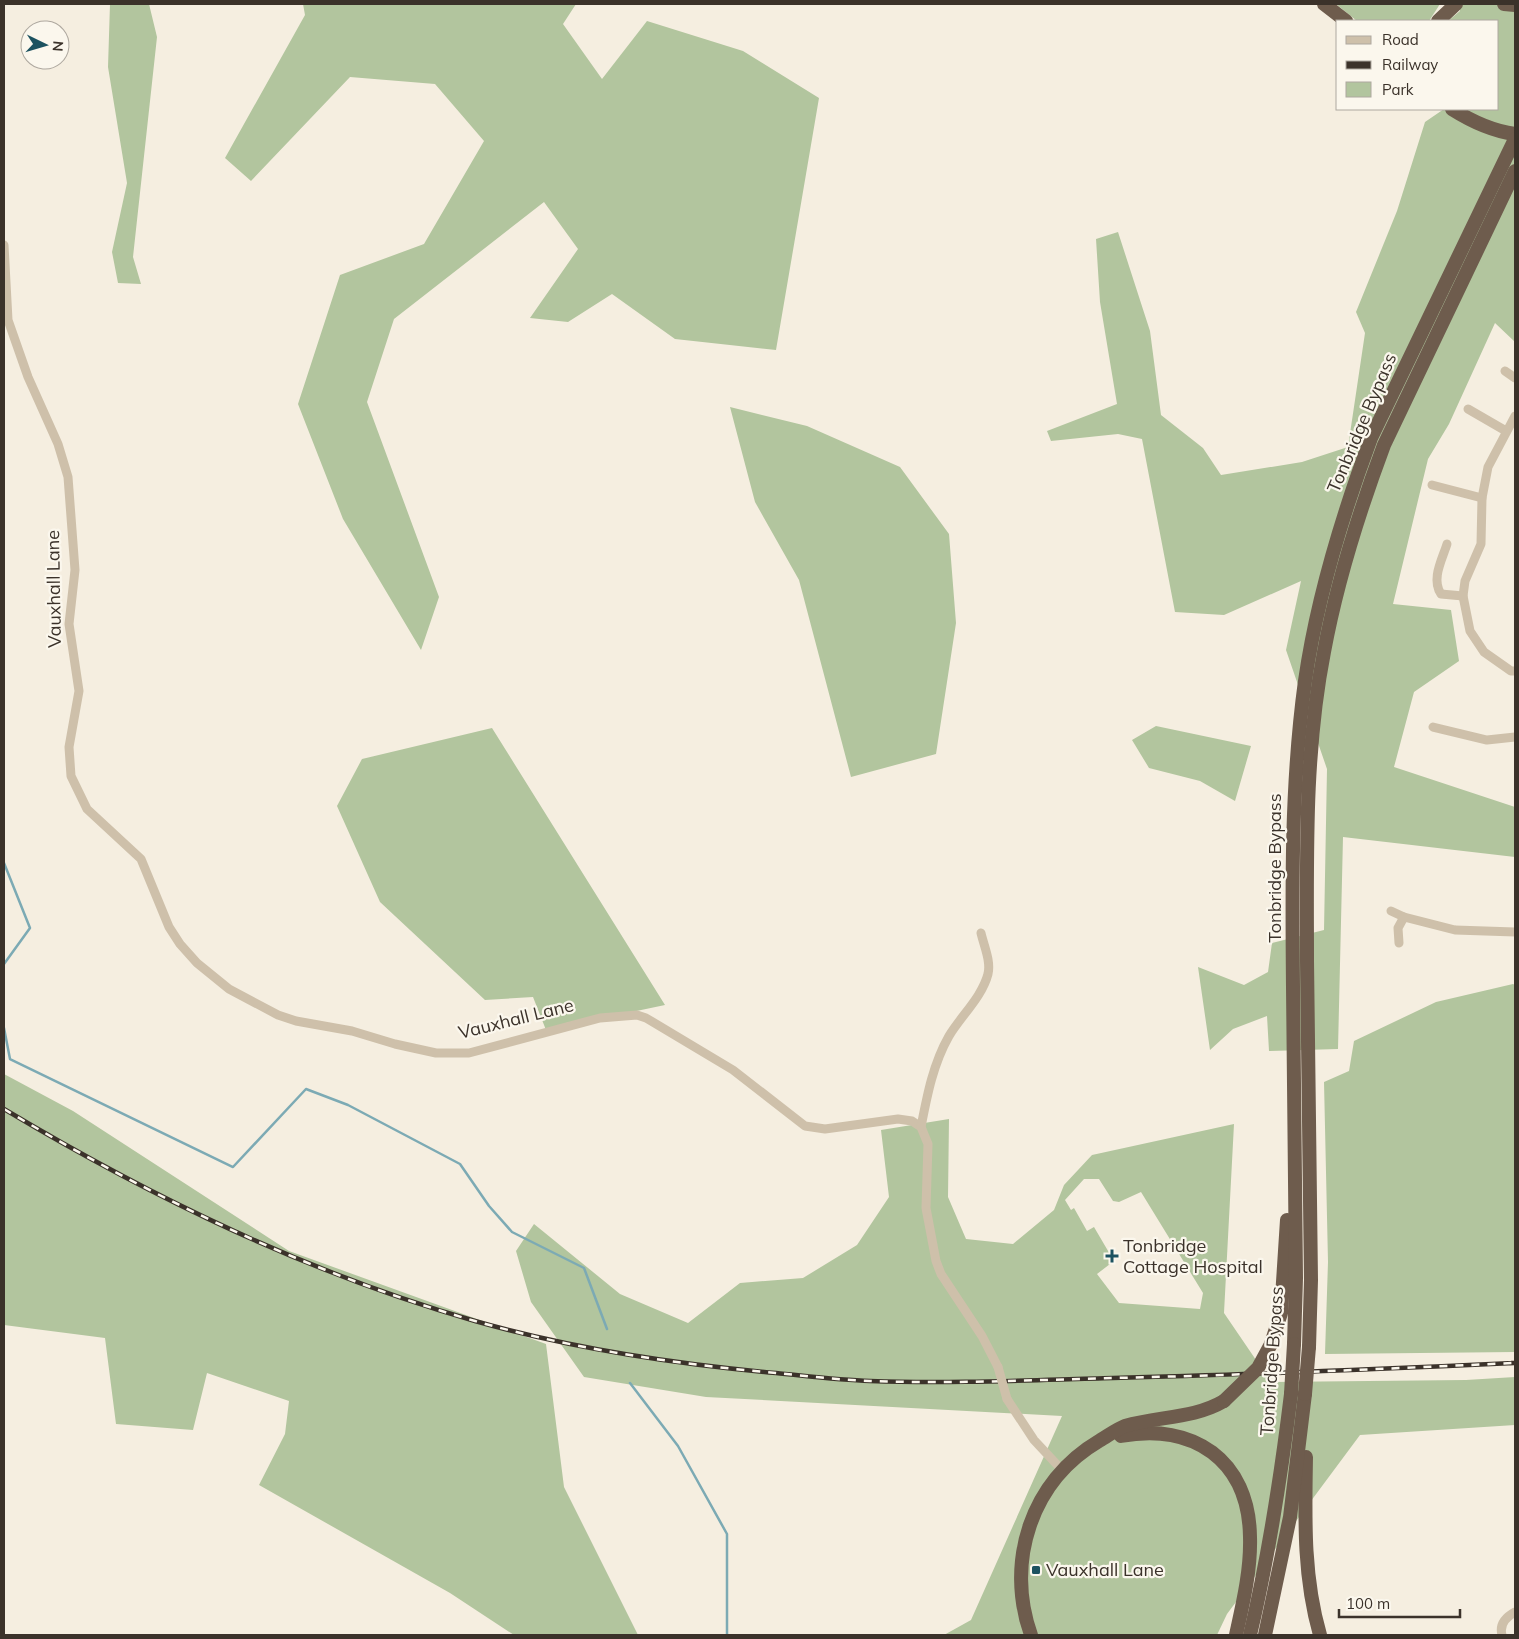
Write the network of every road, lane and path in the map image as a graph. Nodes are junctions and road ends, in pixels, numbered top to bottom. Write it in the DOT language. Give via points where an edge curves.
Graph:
graph roads {
  1 [pos="1324,4"];
  2 [pos="1442,4"];
  3 [pos="1456,4"];
  4 [pos="1504,4"];
  5 [pos="1515,5"];
  6 [pos="1345,20"];
  7 [pos="1434,20"];
  8 [pos="1439,20"];
  9 [pos="1454,110"];
  10 [pos="1515,134"];
  11 [pos="1515,139"];
  12 [pos="1515,171"];
  13 [pos="4,245"];
  14 [pos="1505,371"];
  15 [pos="1515,378"];
  16 [pos="1468,409"];
  17 [pos="1515,416"];
  18 [pos="1506,431"];
  19 [pos="1432,485"];
  20 [pos="1482,498"];
  21 [pos="1447,544"];
  22 [pos="1463,596"];
  23 [pos="1515,671"];
  24 [pos="1433,727"];
  25 [pos="1515,737"];
  26 [pos="1391,911"];
  27 [pos="1404,917"];
  28 [pos="1515,932"];
  29 [pos="981,933"];
  30 [pos="1399,943"];
  31 [pos="1294,1080"];
  32 [pos="921,1127"];
  33 [pos="1305,1396"];
  34 [pos="1101,1440"];
  35 [pos="1062,1470"];
  36 [pos="1515,1612"];
  37 [pos="1031,1635"];
  38 [pos="1236,1635"];
  39 [pos="1250,1635"];
  40 [pos="1265,1635"];
  41 [pos="1320,1635"];
  42 [pos="1502,1635"];
  1 -- 6 [label="highway"];
  2 -- 7 [label="highway"];
  3 -- 8 [label="highway"];
  4 -- 5 [label="highway"];
  9 -- 10 [label="highway" via="1494,129"];
  11 -- 31 [label="highway, Tonbridge Bypass" via="1371,438 1343,518 1318,612 1300,716 1292,813"];
  12 -- 33 [label="highway, Tonbridge Bypass, bridge" via="1384,445 1346,560 1323,654 1311,745 1307,824 1311,1271"];
  13 -- 32 [label="street, Vauxhall Lane" via="8,320 68,477 75,570 69,624 79,691 69,747 71,776 88,809 141,859 170,927 197,963 229,989 278,1015 436,1053 469,1053 584,1021 646,1018 733,1070 805,1126 825,1129 898,1119 912,1121"];
  14 -- 15 [label="street"];
  16 -- 18 [label="street"];
  17 -- 18 [label="street"];
  18 -- 20 [label="street" via="1488,468"];
  19 -- 20 [label="street"];
  20 -- 22 [label="street" via="1482,544 1465,581"];
  21 -- 22 [label="street" via="1436,587 1441,594"];
  22 -- 23 [label="street" via="1470,631 1484,652"];
  24 -- 25 [label="street" via="1487,740"];
  26 -- 27 [label="street"];
  27 -- 28 [label="street" via="1455,930"];
  27 -- 30 [label="street" via="1398,928"];
  29 -- 32 [label="street" via="989,964 988,975 949,1037 928,1092"];
  31 -- 34 [label="highway, bridge" via="1283,1294 1271,1344 1258,1368 1224,1401 1194,1414 1125,1426"];
  31 -- 39 [label="highway, Tonbridge Bypass, bridge" via="1296,1278 1291,1394 1274,1523"];
  32 -- 35 [label="street, bridge" via="928,1144 926,1208 936,1261 998,1367 1007,1399 1034,1440"];
  33 -- 40 [label="highway, Tonbridge Bypass" via="1290,1517"];
  33 -- 41 [label="highway" via="1307,1572 1310,1599"];
  34 -- 35 [label="highway"];
  34 -- 38 [label="highway" via="1142,1432 1185,1437 1211,1452 1232,1474 1245,1502 1250,1537 1247,1581"];
  35 -- 37 [label="highway" via="1042,1497 1022,1550 1021,1590"];
  36 -- 42 [label="street" via="1501,1626"];
}
